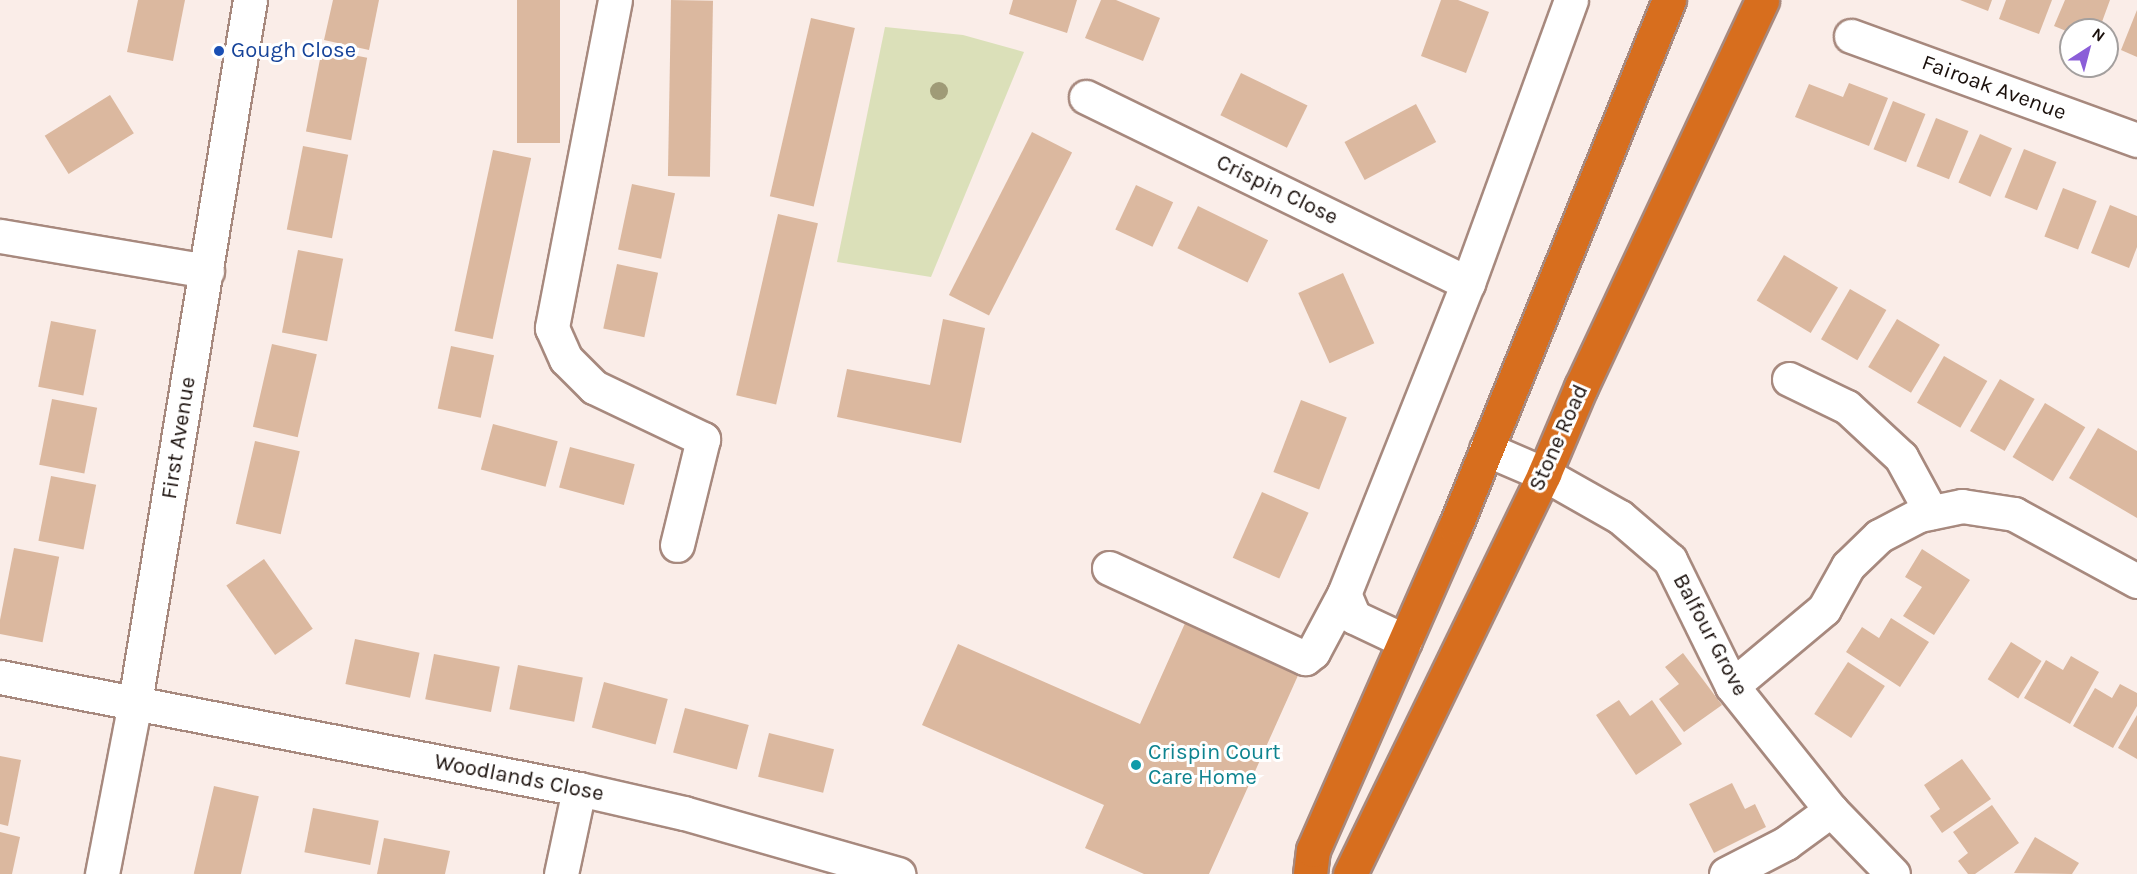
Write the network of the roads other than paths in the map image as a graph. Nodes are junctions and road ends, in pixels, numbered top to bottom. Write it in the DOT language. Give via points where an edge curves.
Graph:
graph roads {
  1 [pos="250,0"];
  2 [pos="615,0"];
  3 [pos="1571,0"];
  4 [pos="1669,0"];
  5 [pos="1762,0"];
  6 [pos="1851,36"];
  7 [pos="1086,97"];
  8 [pos="2137,140"];
  9 [pos="0,236"];
  10 [pos="207,271"];
  11 [pos="1468,283"];
  12 [pos="1789,380"];
  13 [pos="1486,449"];
  14 [pos="1544,474"];
  15 [pos="1931,513"];
  16 [pos="677,545"];
  17 [pos="1109,568"];
  18 [pos="2137,581"];
  19 [pos="1344,594"];
  20 [pos="1405,641"];
  21 [pos="0,677"];
  22 [pos="1732,686"];
  23 [pos="135,702"];
  24 [pos="579,789"];
  25 [pos="1831,810"];
  26 [pos="102,874"];
  27 [pos="561,874"];
  28 [pos="898,874"];
  29 [pos="1310,874"];
  30 [pos="1350,874"];
  31 [pos="1725,874"];
  32 [pos="1893,874"];
  1 -- 10 [label="street, First Avenue"];
  2 -- 16 [label="street" via="552,328 566,359 594,387 703,439"];
  3 -- 11 [label="street"];
  4 -- 13 [label="highway"];
  5 -- 14 [label="highway, Stone Road"];
  6 -- 8 [label="street, Fairoak Avenue"];
  7 -- 11 [label="street, Crispin Close"];
  9 -- 10 [label="street"];
  10 -- 23 [label="street, First Avenue"];
  11 -- 19 [label="street"];
  12 -- 15 [label="street" via="1847,407 1900,457"];
  13 -- 14 [label="street, Balfour Grove"];
  13 -- 20 [label="highway"];
  14 -- 22 [label="street, Balfour Grove" via="1620,517 1670,560"];
  14 -- 30 [label="highway, Stone Road"];
  15 -- 18 [label="street" via="1962,506 2014,514"];
  15 -- 22 [label="street" via="1879,536 1848,566 1824,609"];
  17 -- 19 [label="street" via="1305,658 1313,652"];
  19 -- 20 [label="street" via="1354,617"];
  20 -- 29 [label="highway" via="1313,850"];
  21 -- 23 [label="street, Woodlands Close"];
  22 -- 25 [label="street, Balfour Grove"];
  23 -- 24 [label="street, Woodlands Close"];
  23 -- 26 [label="street, First Avenue"];
  24 -- 27 [label="street"];
  24 -- 28 [label="street, Woodlands Close" via="684,813"];
  25 -- 31 [label="street" via="1786,843"];
  25 -- 32 [label="street, Balfour Grove"];
}
